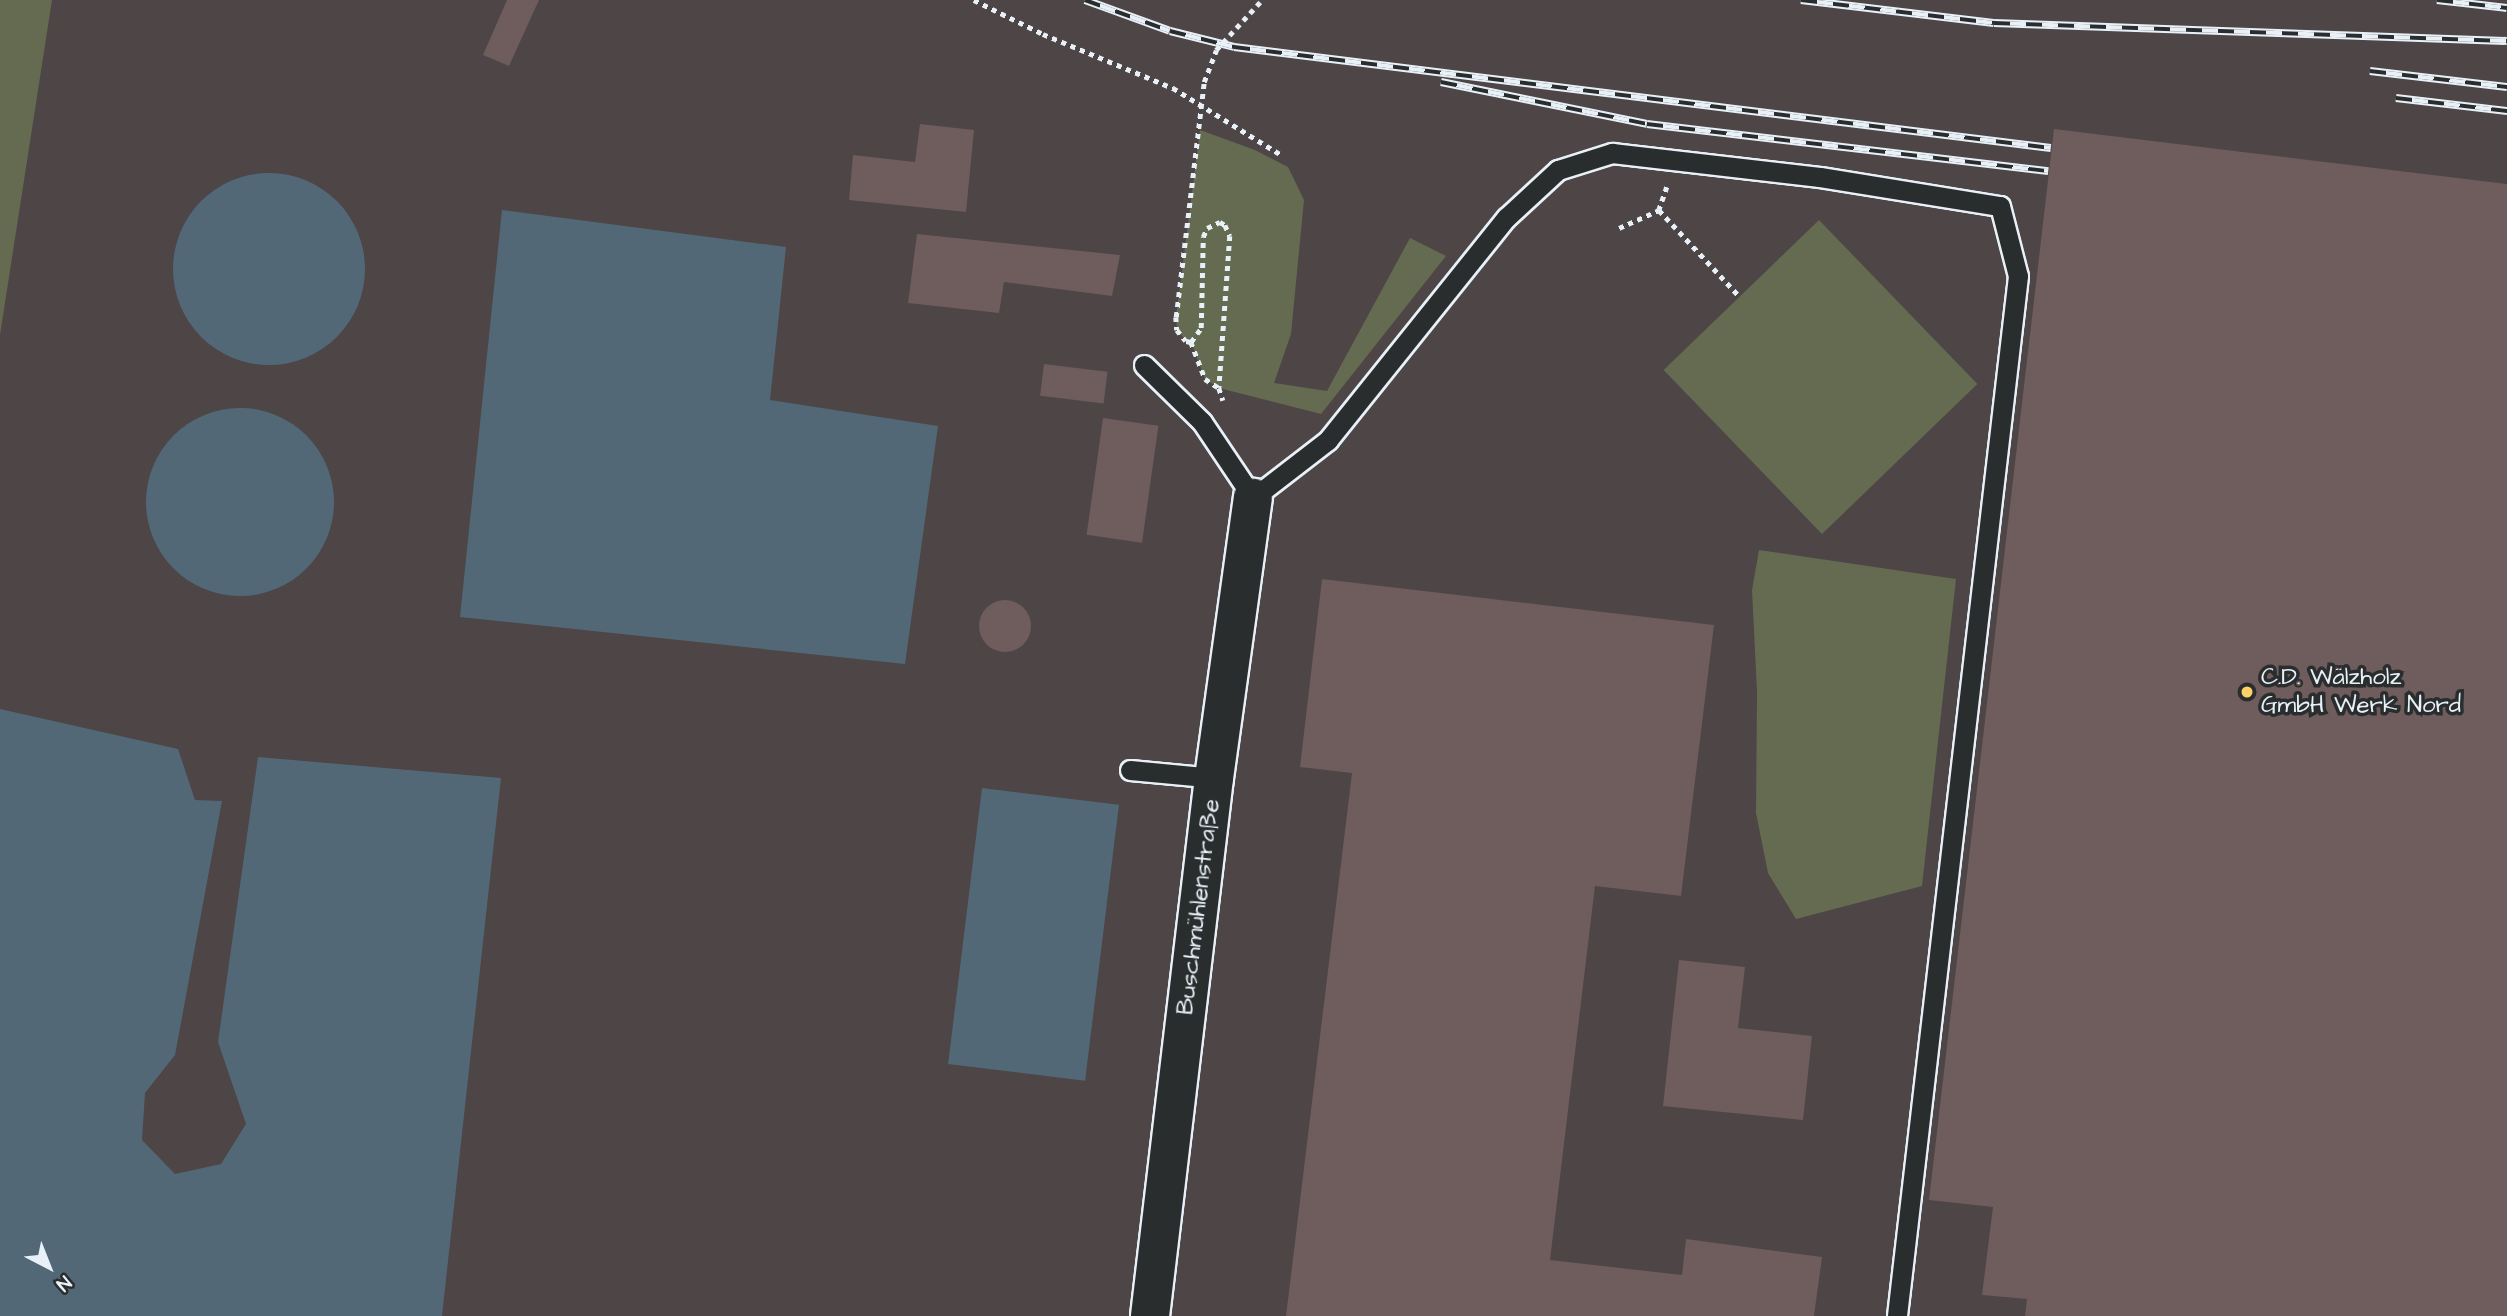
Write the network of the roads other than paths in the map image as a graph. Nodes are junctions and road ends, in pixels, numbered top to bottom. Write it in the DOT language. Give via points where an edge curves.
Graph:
graph roads {
  1 [pos="1144,365"];
  2 [pos="1253,498"];
  3 [pos="1130,770"];
  4 [pos="1214,778"];
  5 [pos="1150,1316"];
  6 [pos="1897,1316"];
  1 -- 2 [label="lane" via="1202,422"];
  2 -- 4 [label="street, Buschmühlenstraße"];
  2 -- 6 [label="lane" via="1328,440 1506,218 1558,170 1612,153 1820,177 2000,205 2018,276"];
  3 -- 4 [label="lane"];
  4 -- 5 [label="street, Buschmühlenstraße"];
}
